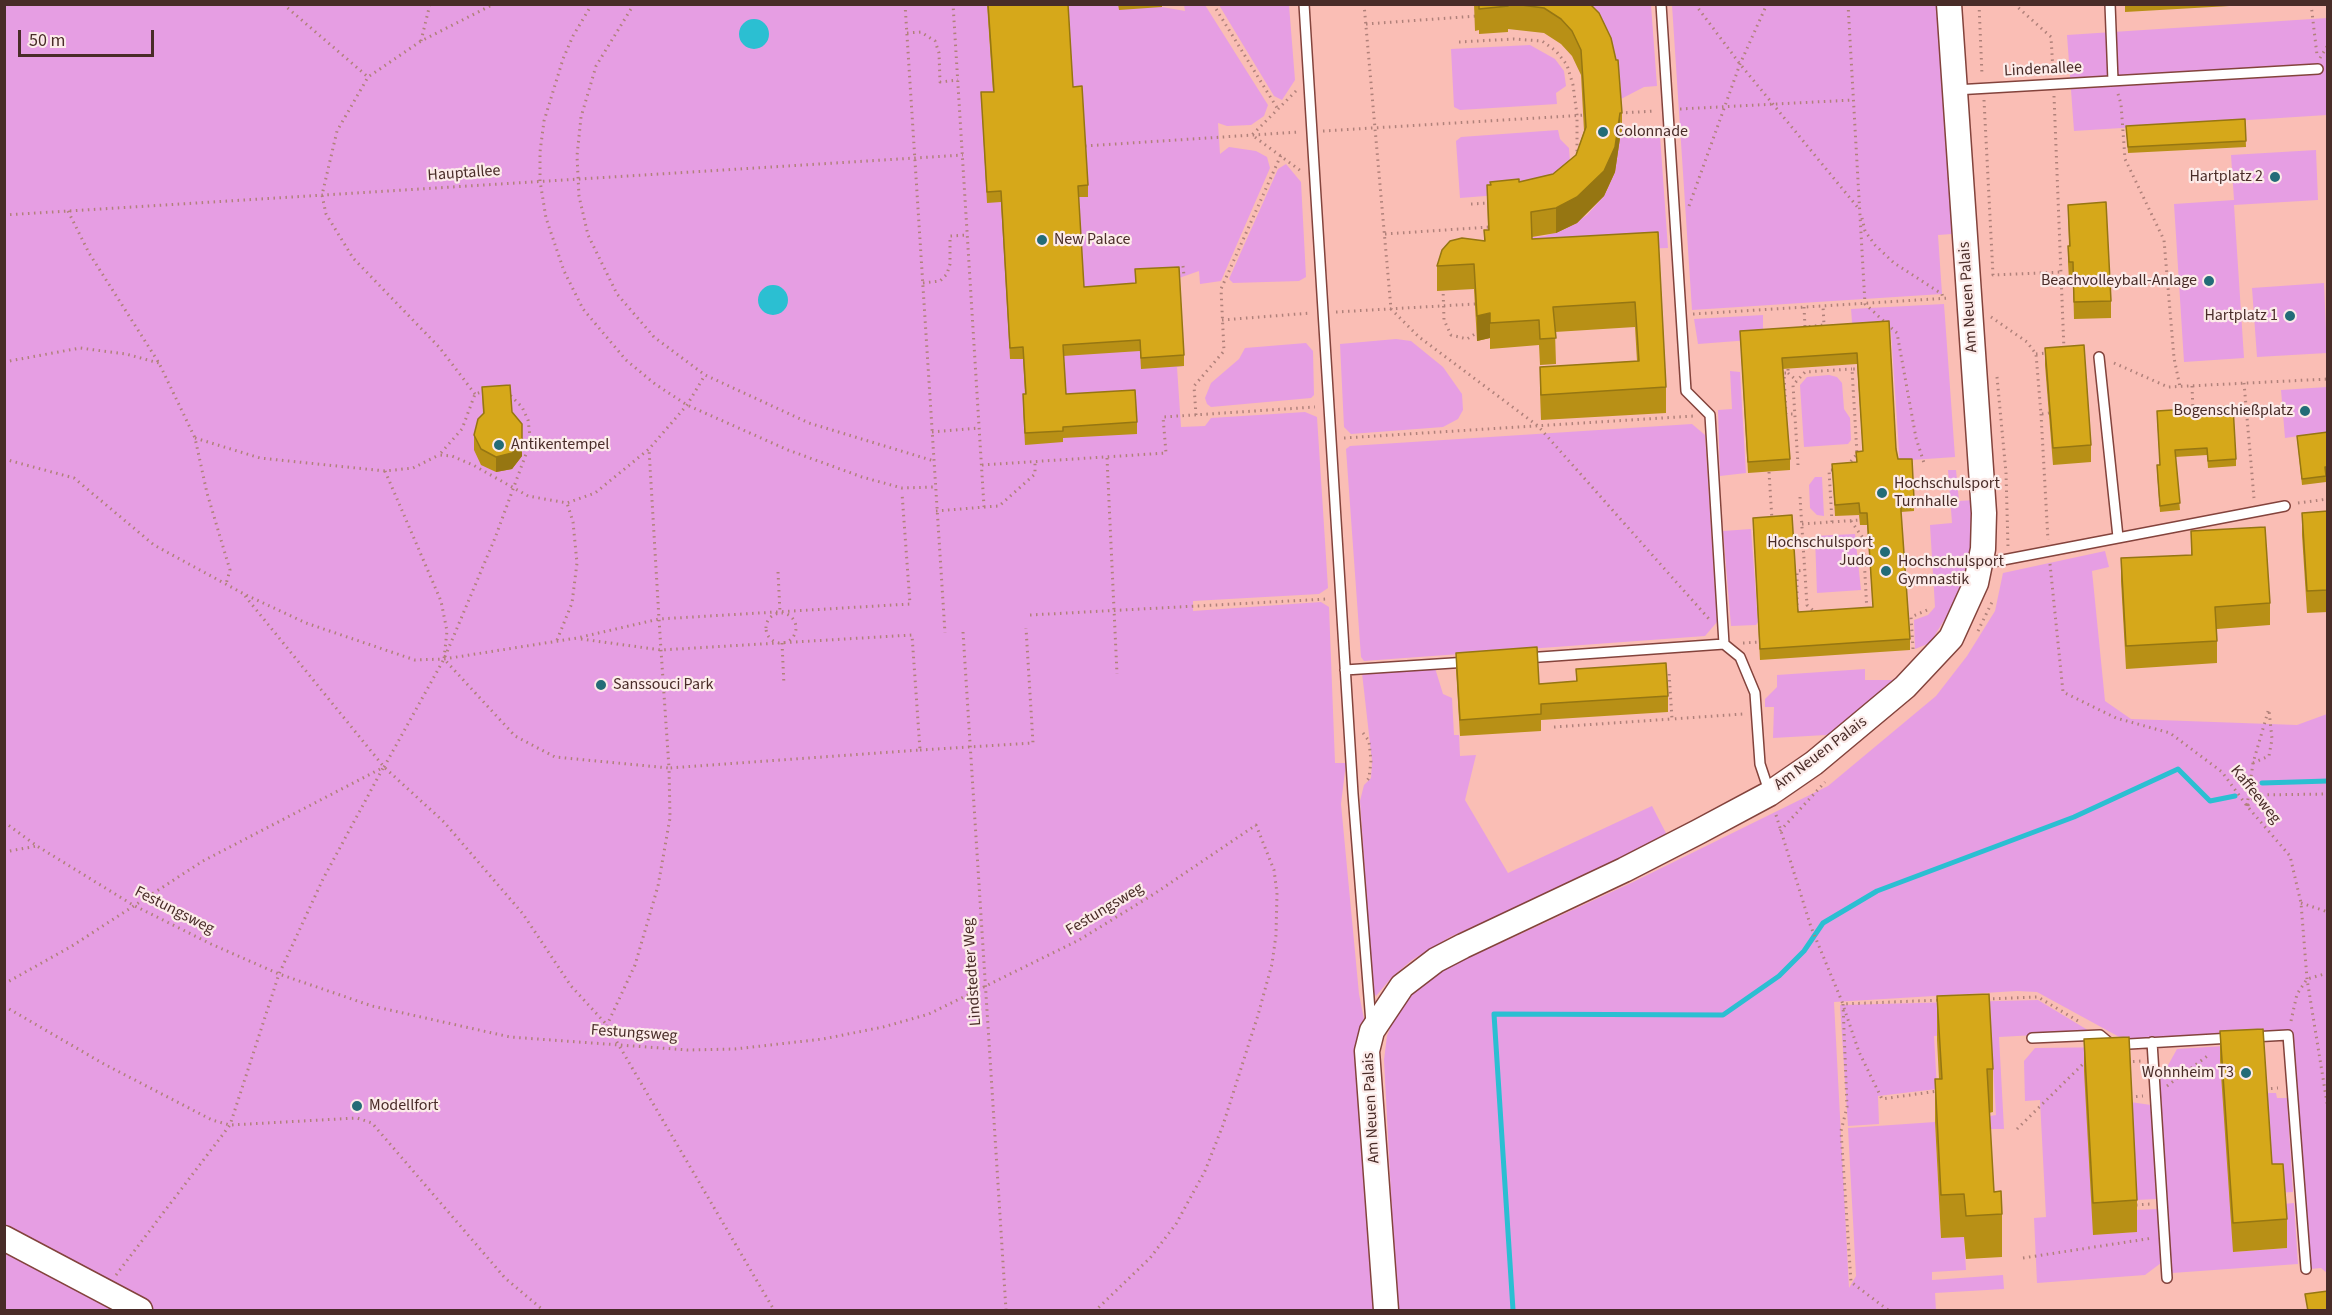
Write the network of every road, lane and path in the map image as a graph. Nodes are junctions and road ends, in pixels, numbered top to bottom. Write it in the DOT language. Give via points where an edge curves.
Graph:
graph roads {
  1 [pos="283,4"];
  2 [pos="430,4"];
  3 [pos="494,4"];
  4 [pos="592,4"];
  5 [pos="634,4"];
  6 [pos="905,4"];
  7 [pos="953,4"];
  8 [pos="1213,4"];
  9 [pos="1304,4"];
  10 [pos="1364,4"];
  11 [pos="1661,4"];
  12 [pos="1695,4"];
  13 [pos="1767,4"];
  14 [pos="1848,4"];
  15 [pos="1949,4"];
  16 [pos="1979,4"];
  17 [pos="2014,4"];
  18 [pos="2109,4"];
  19 [pos="2311,4"];
  20 [pos="1486,16"];
  21 [pos="1366,24"];
  22 [pos="907,33"];
  23 [pos="421,41"];
  24 [pos="1460,42"];
  25 [pos="1740,64"];
  26 [pos="2318,69"];
  27 [pos="368,77"];
  28 [pos="1308,78"];
  29 [pos="958,80"];
  30 [pos="2113,81"];
  31 [pos="2053,84"];
  32 [pos="1983,89"];
  33 [pos="1955,90"];
  34 [pos="1854,100"];
  35 [pos="1773,104"];
  36 [pos="1724,107"];
  37 [pos="1668,110"];
  38 [pos="1279,111"];
  39 [pos="1615,113"];
  40 [pos="1577,115"];
  41 [pos="1588,115"];
  42 [pos="1376,128"];
  43 [pos="1311,132"];
  44 [pos="1252,135"];
  45 [pos="1085,146"];
  46 [pos="963,155"];
  47 [pos="1281,156"];
  48 [pos="915,158"];
  49 [pos="1577,158"];
  50 [pos="577,178"];
  51 [pos="540,181"];
  52 [pos="1314,181"];
  53 [pos="322,195"];
  54 [pos="1491,203"];
  55 [pos="1471,204"];
  56 [pos="1674,210"];
  57 [pos="68,211"];
  58 [pos="1860,211"];
  59 [pos="4,215"];
  60 [pos="1498,227"];
  61 [pos="1385,234"];
  62 [pos="968,235"];
  63 [pos="1183,266"];
  64 [pos="2062,272"];
  65 [pos="1184,276"];
  66 [pos="923,283"];
  67 [pos="1444,284"];
  68 [pos="1942,299"];
  69 [pos="1475,304"];
  70 [pos="1865,304"];
  71 [pos="1976,304"];
  72 [pos="1443,306"];
  73 [pos="1823,306"];
  74 [pos="1804,307"];
  75 [pos="1391,309"];
  76 [pos="1322,313"];
  77 [pos="1681,315"];
  78 [pos="1221,320"];
  79 [pos="1482,324"];
  80 [pos="1814,326"];
  81 [pos="1814,333"];
  82 [pos="2064,352"];
  83 [pos="2036,354"];
  84 [pos="2099,357"];
  85 [pos="4,362"];
  86 [pos="159,363"];
  87 [pos="1852,369"];
  88 [pos="1857,369"];
  89 [pos="705,375"];
  90 [pos="1997,376"];
  91 [pos="2328,379"];
  92 [pos="1797,381"];
  93 [pos="2244,384"];
  94 [pos="2192,386"];
  95 [pos="2180,387"];
  96 [pos="493,389"];
  97 [pos="500,391"];
  98 [pos="475,394"];
  99 [pos="687,405"];
  100 [pos="1328,407"];
  101 [pos="2049,413"];
  102 [pos="1795,414"];
  103 [pos="2040,414"];
  104 [pos="1196,415"];
  105 [pos="1710,415"];
  106 [pos="2194,415"];
  107 [pos="1538,426"];
  108 [pos="980,429"];
  109 [pos="932,432"];
  110 [pos="195,438"];
  111 [pos="1330,439"];
  112 [pos="649,449"];
  113 [pos="439,455"];
  114 [pos="1107,458"];
  115 [pos="4,459"];
  116 [pos="934,461"];
  117 [pos="1035,462"];
  118 [pos="982,465"];
  119 [pos="1798,465"];
  120 [pos="1925,466"];
  121 [pos="1850,469"];
  122 [pos="1844,470"];
  123 [pos="385,471"];
  124 [pos="1769,472"];
  125 [pos="935,487"];
  126 [pos="513,488"];
  127 [pos="902,493"];
  128 [pos="1800,498"];
  129 [pos="2328,499"];
  130 [pos="567,503"];
  131 [pos="2285,506"];
  132 [pos="984,507"];
  133 [pos="936,511"];
  134 [pos="2255,512"];
  135 [pos="1860,520"];
  136 [pos="1851,521"];
  137 [pos="1832,522"];
  138 [pos="1802,524"];
  139 [pos="1773,528"];
  140 [pos="2118,537"];
  141 [pos="2049,550"];
  142 [pos="2008,558"];
  143 [pos="1980,565"];
  144 [pos="1805,570"];
  145 [pos="778,572"];
  146 [pos="226,584"];
  147 [pos="244,594"];
  148 [pos="1341,598"];
  149 [pos="1807,605"];
  150 [pos="1114,610"];
  151 [pos="1927,610"];
  152 [pos="780,612"];
  153 [pos="1858,613"];
  154 [pos="1030,615"];
  155 [pos="1819,615"];
  156 [pos="659,619"];
  157 [pos="1026,628"];
  158 [pos="963,632"];
  159 [pos="945,633"];
  160 [pos="577,638"];
  161 [pos="557,641"];
  162 [pos="1759,642"];
  163 [pos="782,643"];
  164 [pos="1724,644"];
  165 [pos="662,650"];
  166 [pos="1913,652"];
  167 [pos="444,659"];
  168 [pos="1515,659"];
  169 [pos="1481,661"];
  170 [pos="1345,670"];
  171 [pos="1659,673"];
  172 [pos="1117,674"];
  173 [pos="784,685"];
  174 [pos="1757,713"];
  175 [pos="1672,719"];
  176 [pos="1554,727"];
  177 [pos="971,747"];
  178 [pos="920,750"];
  179 [pos="2253,764"];
  180 [pos="384,766"];
  181 [pos="669,768"];
  182 [pos="1769,794"];
  183 [pos="2328,794"];
  184 [pos="2247,806"];
  185 [pos="4,822"];
  186 [pos="37,846"];
  187 [pos="4,852"];
  188 [pos="2301,903"];
  189 [pos="134,904"];
  190 [pos="2328,912"];
  191 [pos="2328,973"];
  192 [pos="279,974"];
  193 [pos="2307,979"];
  194 [pos="4,984"];
  195 [pos="987,987"];
  196 [pos="1981,999"];
  197 [pos="1946,1000"];
  198 [pos="1842,1004"];
  199 [pos="4,1006"];
  200 [pos="607,1025"];
  201 [pos="1372,1031"];
  202 [pos="2100,1035"];
  203 [pos="2288,1035"];
  204 [pos="2032,1038"];
  205 [pos="2152,1042"];
  206 [pos="622,1046"];
  207 [pos="2220,1054"];
  208 [pos="2153,1060"];
  209 [pos="2118,1062"];
  210 [pos="2095,1063"];
  211 [pos="2276,1088"];
  212 [pos="2265,1089"];
  213 [pos="1940,1091"];
  214 [pos="2155,1095"];
  215 [pos="2139,1096"];
  216 [pos="2130,1097"];
  217 [pos="2328,1109"];
  218 [pos="230,1125"];
  219 [pos="2017,1129"];
  220 [pos="2146,1204"];
  221 [pos="2136,1205"];
  222 [pos="2164,1236"];
  223 [pos="4,1238"];
  224 [pos="2023,1258"];
  225 [pos="2306,1269"];
  226 [pos="2167,1278"];
  227 [pos="104,1292"];
  228 [pos="140,1311"];
  229 [pos="543,1311"];
  230 [pos="774,1311"];
  231 [pos="1006,1311"];
  232 [pos="1096,1311"];
  233 [pos="1386,1311"];
  234 [pos="1888,1311"];
  1 -- 27 [label="path"];
  2 -- 23 [label="path"];
  3 -- 23 [label="path"];
  4 -- 51 [label="path" via="573,36 553,90 544,121"];
  5 -- 50 [label="path" via="605,49 589,86 581,117"];
  6 -- 22 [label="path"];
  7 -- 29 [label="path"];
  8 -- 38 [label="path"];
  9 -- 28 [label="lane"];
  10 -- 21 [label="path"];
  11 -- 37 [label="lane"];
  12 -- 25 [label="path"];
  13 -- 25 [label="path"];
  14 -- 34 [label="path"];
  15 -- 33 [label="street, Am Neuen Palais"];
  16 -- 32 [label="path"];
  17 -- 31 [label="path" via="2051,37"];
  18 -- 30 [label="lane"];
  19 -- 26 [label="path"];
  20 -- 21 [label="path"];
  21 -- 42 [label="path"];
  22 -- 29 [label="path" via="921,32 935,41 940,82"];
  22 -- 48 [label="path"];
  23 -- 27 [label="path"];
  24 -- 40 [label="path" via="1542,41 1567,65"];
  25 -- 35 [label="path"];
  25 -- 36 [label="path"];
  26 -- 30 [label="lane, Lindenallee"];
  27 -- 53 [label="path" via="337,132"];
  28 -- 38 [label="path"];
  28 -- 43 [label="lane"];
  29 -- 46 [label="path"];
  30 -- 31 [label="lane, Lindenallee"];
  30 -- 95 [label="path" via="2121,104 2125,159 2164,240"];
  31 -- 32 [label="lane, Lindenallee"];
  31 -- 64 [label="path"];
  32 -- 33 [label="lane, Lindenallee"];
  32 -- 64 [label="path" via="1993,275"];
  33 -- 71 [label="street, Am Neuen Palais"];
  34 -- 35 [label="path"];
  34 -- 58 [label="path"];
  35 -- 36 [label="path"];
  35 -- 58 [label="path"];
  36 -- 37 [label="path"];
  36 -- 56 [label="path" via="1688,209"];
  37 -- 39 [label="path"];
  37 -- 56 [label="lane"];
  38 -- 44 [label="path"];
  40 -- 41 [label="path"];
  40 -- 42 [label="path"];
  40 -- 49 [label="path"];
  42 -- 43 [label="path"];
  42 -- 61 [label="path"];
  43 -- 44 [label="path"];
  43 -- 52 [label="lane"];
  44 -- 45 [label="path"];
  44 -- 47 [label="path"];
  46 -- 48 [label="path, Hauptallee"];
  46 -- 62 [label="path"];
  47 -- 52 [label="path"];
  47 -- 78 [label="path" via="1221,289"];
  48 -- 50 [label="path, Hauptallee"];
  48 -- 66 [label="path"];
  50 -- 51 [label="path, Hauptallee"];
  50 -- 89 [label="path" via="588,235 617,294 654,337"];
  51 -- 53 [label="path, Hauptallee"];
  51 -- 99 [label="path" via="554,244 583,309 626,360"];
  52 -- 76 [label="lane"];
  53 -- 57 [label="path, Hauptallee"];
  53 -- 98 [label="path" via="326,214 353,258 439,347"];
  54 -- 55 [label="path"];
  56 -- 77 [label="lane"];
  57 -- 59 [label="path, Hauptallee"];
  57 -- 86 [label="path" via="89,253"];
  58 -- 68 [label="path" via="1865,231 1875,245 1894,263 1942,294"];
  58 -- 70 [label="path"];
  60 -- 61 [label="path"];
  61 -- 75 [label="path"];
  62 -- 66 [label="path" via="950,236 947,274 940,281"];
  62 -- 108 [label="path"];
  63 -- 65 [label="path"];
  64 -- 82 [label="path"];
  66 -- 109 [label="path"];
  67 -- 72 [label="path"];
  68 -- 70 [label="path"];
  68 -- 71 [label="path"];
  69 -- 72 [label="path"];
  70 -- 73 [label="path"];
  70 -- 120 [label="path" via="1897,333 1916,438"];
  71 -- 83 [label="path"];
  71 -- 143 [label="street, Am Neuen Palais" via="1984,513"];
  72 -- 75 [label="path"];
  72 -- 79 [label="path" via="1445,326 1455,338 1473,338"];
  73 -- 74 [label="path"];
  73 -- 80 [label="path" via="1824,326"];
  74 -- 77 [label="path"];
  74 -- 80 [label="path" via="1805,327"];
  75 -- 76 [label="path"];
  75 -- 107 [label="path" via="1419,337"];
  76 -- 78 [label="path"];
  76 -- 100 [label="lane"];
  77 -- 105 [label="lane" via="1686,391"];
  78 -- 104 [label="path" via="1224,351 1194,386"];
  80 -- 81 [label="path"];
  82 -- 83 [label="path"];
  82 -- 84 [label="path"];
  83 -- 103 [label="path"];
  84 -- 95 [label="path" via="2168,387"];
  84 -- 140 [label="lane"];
  85 -- 86 [label="path" via="80,348"];
  86 -- 110 [label="path"];
  87 -- 88 [label="path"];
  87 -- 92 [label="path" via="1805,372"];
  87 -- 122 [label="path" via="1857,454"];
  89 -- 99 [label="path"];
  89 -- 116 [label="path" via="810,423"];
  90 -- 142 [label="path" via="2006,472"];
  91 -- 93 [label="path"];
  92 -- 102 [label="path" via="1793,385"];
  92 -- 102 [label="path" via="1788,371 1784,373 1786,414"];
  93 -- 94 [label="path"];
  93 -- 134 [label="path"];
  94 -- 95 [label="path"];
  94 -- 106 [label="path"];
  96 -- 98 [label="path"];
  97 -- 126 [label="path" via="515,398 528,420 530,436"];
  98 -- 113 [label="path" via="462,429"];
  99 -- 112 [label="path"];
  99 -- 125 [label="path" via="862,477 902,488"];
  100 -- 104 [label="path"];
  100 -- 111 [label="lane"];
  101 -- 103 [label="path"];
  102 -- 119 [label="path"];
  103 -- 141 [label="path"];
  104 -- 114 [label="path" via="1164,417 1166,453"];
  105 -- 107 [label="path"];
  105 -- 164 [label="lane"];
  107 -- 111 [label="path"];
  107 -- 164 [label="path" via="1717,628"];
  108 -- 109 [label="path"];
  108 -- 118 [label="path"];
  109 -- 116 [label="path"];
  110 -- 123 [label="path" via="260,458"];
  110 -- 146 [label="path" via="230,570"];
  111 -- 148 [label="lane"];
  112 -- 130 [label="path" via="595,493"];
  112 -- 156 [label="path"];
  113 -- 123 [label="path" via="413,468"];
  113 -- 126 [label="path" via="473,465"];
  114 -- 117 [label="path"];
  114 -- 150 [label="path"];
  115 -- 146 [label="path" via="74,478 154,545"];
  116 -- 125 [label="path"];
  117 -- 118 [label="path"];
  117 -- 132 [label="path" via="1035,474 999,506"];
  118 -- 132 [label="path"];
  121 -- 122 [label="path"];
  122 -- 137 [label="path" via="1829,470"];
  123 -- 167 [label="path" via="441,602 447,631"];
  124 -- 139 [label="path"];
  125 -- 133 [label="path"];
  126 -- 130 [label="path"];
  126 -- 167 [label="path"];
  127 -- 152 [label="path" via="910,604"];
  128 -- 138 [label="path"];
  129 -- 131 [label="path"];
  130 -- 161 [label="path" via="578,562 572,603"];
  131 -- 134 [label="lane"];
  132 -- 133 [label="path"];
  133 -- 159 [label="path"];
  134 -- 140 [label="lane"];
  135 -- 136 [label="path"];
  136 -- 137 [label="path"];
  136 -- 153 [label="path" via="1863,538 1867,612"];
  137 -- 138 [label="path"];
  138 -- 144 [label="path"];
  140 -- 141 [label="lane"];
  141 -- 142 [label="lane"];
  141 -- 184 [label="path, Kaffeeweg" via="2063,692 2116,718 2170,733 2222,772"];
  142 -- 143 [label="lane"];
  143 -- 182 [label="street, Am Neuen Palais" via="1951,638 1905,687 1814,763"];
  144 -- 149 [label="path"];
  144 -- 149 [label="path" via="1797,571 1798,611"];
  145 -- 152 [label="path"];
  146 -- 147 [label="path"];
  147 -- 167 [label="path" via="366,645 415,660"];
  147 -- 180 [label="path"];
  148 -- 150 [label="path"];
  148 -- 170 [label="lane"];
  149 -- 155 [label="path"];
  150 -- 154 [label="path"];
  150 -- 172 [label="path"];
  151 -- 166 [label="path" via="1911,617"];
  152 -- 156 [label="path"];
  152 -- 163 [label="path" via="793,620 796,627 794,635"];
  152 -- 163 [label="path" via="767,621 766,629 774,641"];
  156 -- 160 [label="path"];
  156 -- 165 [label="path"];
  157 -- 177 [label="path" via="1033,743"];
  158 -- 177 [label="path, Lindstedter Weg"];
  160 -- 161 [label="path"];
  160 -- 165 [label="path"];
  161 -- 167 [label="path"];
  162 -- 164 [label="path"];
  163 -- 165 [label="path"];
  163 -- 173 [label="path"];
  163 -- 178 [label="path" via="912,635"];
  164 -- 168 [label="lane"];
  164 -- 174 [label="lane" via="1740,657 1747,670"];
  165 -- 181 [label="path"];
  167 -- 180 [label="path"];
  167 -- 181 [label="path" via="515,736 555,757"];
  169 -- 170 [label="lane"];
  170 -- 201 [label="lane"];
  171 -- 175 [label="path" via="1669,672"];
  174 -- 175 [label="path"];
  174 -- 182 [label="lane" via="1760,764"];
  175 -- 176 [label="path"];
  177 -- 178 [label="path"];
  177 -- 195 [label="path, Lindstedter Weg"];
  178 -- 181 [label="path"];
  179 -- 179 [label="path" via="2259,741 2269,708 2269,756"];
  179 -- 184 [label="path"];
  180 -- 189 [label="path" via="203,861"];
  180 -- 192 [label="path" via="323,879"];
  180 -- 200 [label="path" via="444,822 523,914 571,986"];
  181 -- 200 [label="path" via="670,818 658,886 635,965"];
  182 -- 198 [label="path" via="1811,927"];
  182 -- 201 [label="street, Am Neuen Palais" via="1624,870 1436,960 1402,986"];
  183 -- 184 [label="path" via="2257,795"];
  184 -- 188 [label="path, Kaffeeweg" via="2290,856"];
  185 -- 186 [label="path, Festungsweg"];
  186 -- 187 [label="path"];
  186 -- 189 [label="path, Festungsweg"];
  188 -- 190 [label="path"];
  188 -- 193 [label="path, Kaffeeweg"];
  189 -- 192 [label="path, Festungsweg"];
  189 -- 194 [label="path" via="72,946"];
  191 -- 193 [label="path"];
  192 -- 206 [label="path, Festungsweg" via="372,1006 442,1023 510,1037"];
  192 -- 218 [label="path"];
  193 -- 203 [label="path" via="2297,994"];
  193 -- 217 [label="path, Kaffeeweg"];
  195 -- 206 [label="path, Festungsweg" via="929,1014 822,1039 735,1049"];
  195 -- 231 [label="path, Lindstedter Weg"];
  195 -- 232 [label="path, Festungsweg" via="1079,940 1256,825 1274,870 1276,935 1258,1015 1223,1125 1205,1171 1176,1224 1150,1258"];
  196 -- 202 [label="path" via="2038,997"];
  197 -- 198 [label="path"];
  198 -- 213 [label="path" via="1882,1099"];
  198 -- 234 [label="path" via="1847,1107 1841,1131 1851,1282"];
  199 -- 218 [label="path" via="195,1113"];
  200 -- 206 [label="path"];
  201 -- 233 [label="street, Am Neuen Palais" via="1367,1051"];
  202 -- 204 [label="lane"];
  202 -- 205 [label="lane" via="2112,1045"];
  203 -- 205 [label="lane"];
  203 -- 225 [label="lane"];
  205 -- 208 [label="lane"];
  206 -- 230 [label="path"];
  207 -- 214 [label="path" via="2208,1054"];
  208 -- 209 [label="path"];
  208 -- 214 [label="lane"];
  210 -- 219 [label="path" via="2083,1064"];
  211 -- 212 [label="path"];
  214 -- 222 [label="lane"];
  215 -- 216 [label="path"];
  218 -- 227 [label="path"];
  218 -- 229 [label="path" via="357,1118 372,1123 505,1278"];
  220 -- 221 [label="path"];
  222 -- 224 [label="path"];
  222 -- 226 [label="lane"];
  223 -- 227 [label="street"];
  227 -- 228 [label="street"];
}
